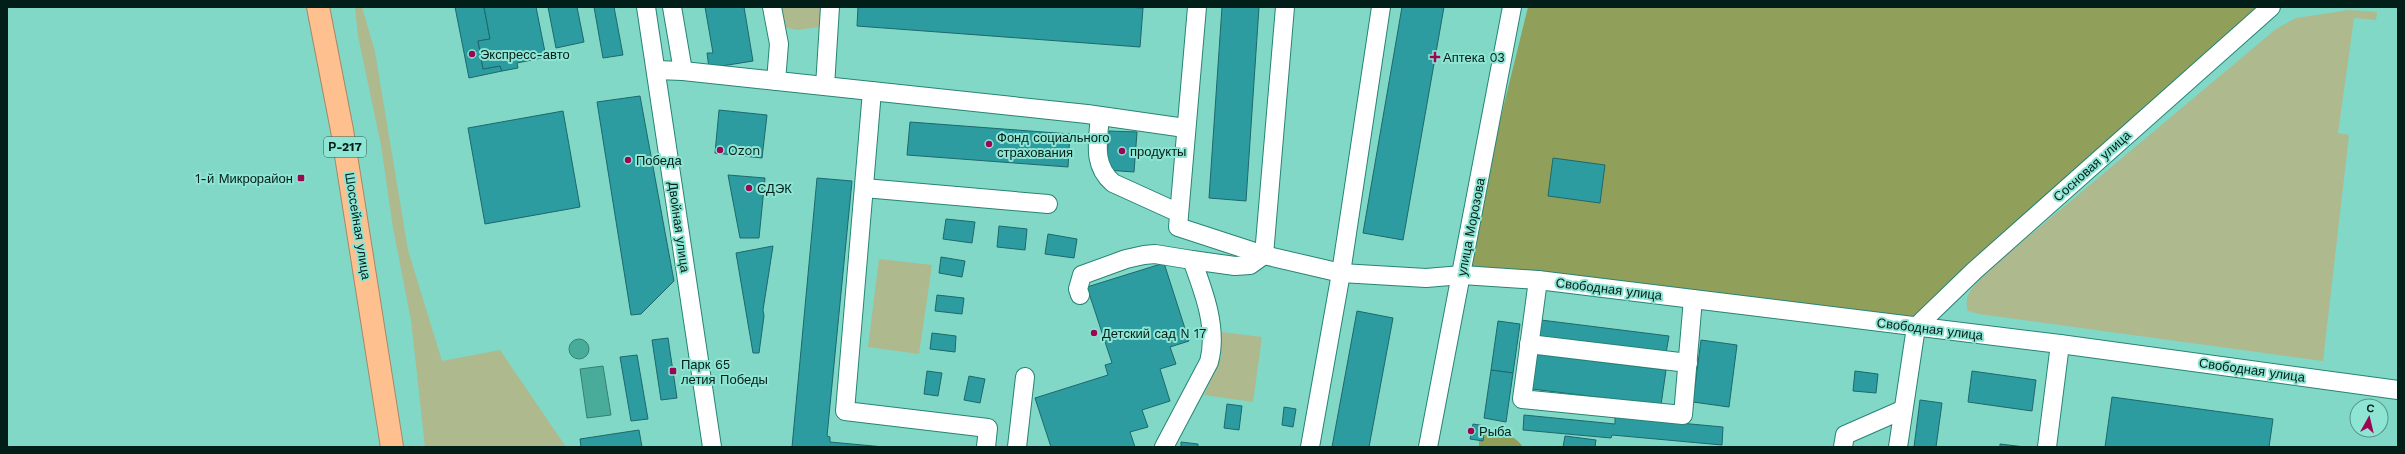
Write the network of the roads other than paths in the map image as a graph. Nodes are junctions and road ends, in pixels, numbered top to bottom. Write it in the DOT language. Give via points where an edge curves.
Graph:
graph roads {
  1 [pos="318,7"];
  2 [pos="646,7"];
  3 [pos="672,7"];
  4 [pos="772,7"];
  5 [pos="830,7"];
  6 [pos="1197,7"];
  7 [pos="1285,7"];
  8 [pos="1381,7"];
  9 [pos="1512,7"];
  10 [pos="2272,7"];
  11 [pos="656,70"];
  12 [pos="683,71"];
  13 [pos="776,81"];
  14 [pos="825,86"];
  15 [pos="872,91"];
  16 [pos="1100,116"];
  17 [pos="1185,128"];
  18 [pos="864,188"];
  19 [pos="1048,204"];
  20 [pos="1179,213"];
  21 [pos="1264,255"];
  22 [pos="1192,260"];
  23 [pos="1341,273"];
  24 [pos="1462,275"];
  25 [pos="1538,280"];
  26 [pos="1080,295"];
  27 [pos="1692,299"];
  28 [pos="1916,327"];
  29 [pos="1529,344"];
  30 [pos="2060,344"];
  31 [pos="1688,363"];
  32 [pos="1025,377"];
  33 [pos="2398,390"];
  34 [pos="1902,410"];
  35 [pos="392,447"];
  36 [pos="712,447"];
  37 [pos="986,447"];
  38 [pos="1017,447"];
  39 [pos="1164,447"];
  40 [pos="1310,447"];
  41 [pos="1428,447"];
  42 [pos="1843,447"];
  43 [pos="1898,447"];
  44 [pos="2047,447"];
  1 -- 35 [label="highway, Шоссейная улица / Р-217" via="342,130"];
  2 -- 11 [label="street, Двойная улица"];
  3 -- 12 [label="street"];
  4 -- 13 [label="street" via="779,44"];
  5 -- 14 [label="street"];
  6 -- 17 [label="street"];
  7 -- 21 [label="street"];
  8 -- 23 [label="street"];
  9 -- 24 [label="street, улица Морозова"];
  10 -- 28 [label="street, Сосновая улица" via="1974,271"];
  11 -- 12 [label="street"];
  11 -- 36 [label="street, Двойная улица"];
  12 -- 13 [label="street"];
  13 -- 14 [label="street"];
  14 -- 15 [label="street"];
  15 -- 16 [label="street"];
  15 -- 18 [label="street"];
  16 -- 17 [label="street"];
  16 -- 20 [label="street" via="1097,158 1099,168 1105,176 1113,183"];
  17 -- 20 [label="street"];
  18 -- 19 [label="street"];
  18 -- 37 [label="street" via="845,411 988,428"];
  20 -- 21 [label="street, Свободная улица" via="1178,227"];
  21 -- 22 [label="street" via="1250,265 1235,266"];
  21 -- 23 [label="street, Свободная улица"];
  22 -- 26 [label="street" via="1155,254 1126,259 1082,275 1078,289"];
  22 -- 39 [label="street" via="1212,328 1213,348 1209,362"];
  23 -- 24 [label="street, Свободная улица" via="1426,278"];
  23 -- 40 [label="street"];
  24 -- 25 [label="street, Свободная улица"];
  24 -- 41 [label="street, улица Морозова"];
  25 -- 27 [label="street, Свободная улица"];
  25 -- 29 [label="street"];
  27 -- 28 [label="street, Свободная улица"];
  27 -- 31 [label="street"];
  28 -- 30 [label="street, Свободная улица"];
  28 -- 34 [label="street"];
  29 -- 31 [label="street"];
  29 -- 31 [label="street" via="1522,400 1683,415"];
  30 -- 33 [label="street, Свободная улица"];
  30 -- 44 [label="street"];
  32 -- 38 [label="street"];
  34 -- 42 [label="street" via="1845,435"];
  34 -- 43 [label="street"];
}
